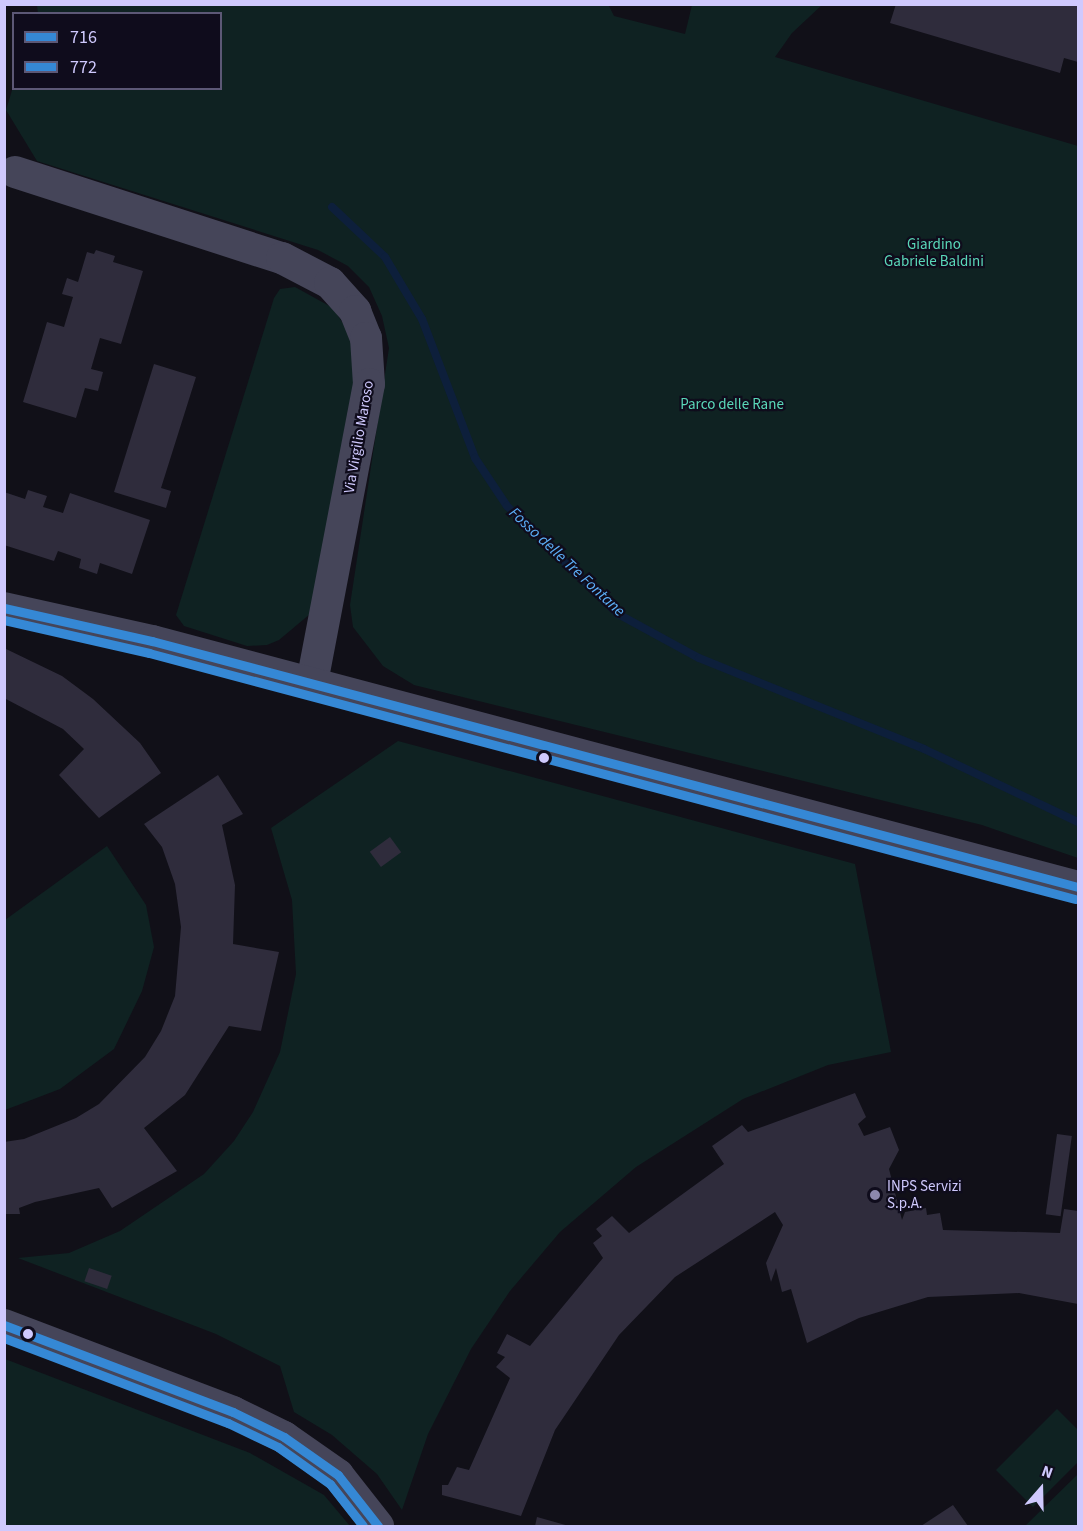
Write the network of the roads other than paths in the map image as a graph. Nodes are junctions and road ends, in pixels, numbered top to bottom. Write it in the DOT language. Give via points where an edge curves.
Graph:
graph roads {
  1 [pos="15,172"];
  2 [pos="4,608"];
  3 [pos="312,682"];
  4 [pos="1078,887"];
  5 [pos="4,1325"];
  6 [pos="378,1527"];
  1 -- 3 [label="street, Via Virgilio Maroso" via="282,258 330,283 355,311 366,338 369,384"];
  2 -- 3 [label="street" via="103,628"];
  3 -- 4 [label="street"];
  5 -- 6 [label="street" via="233,1412 284,1437 338,1475"];
}
